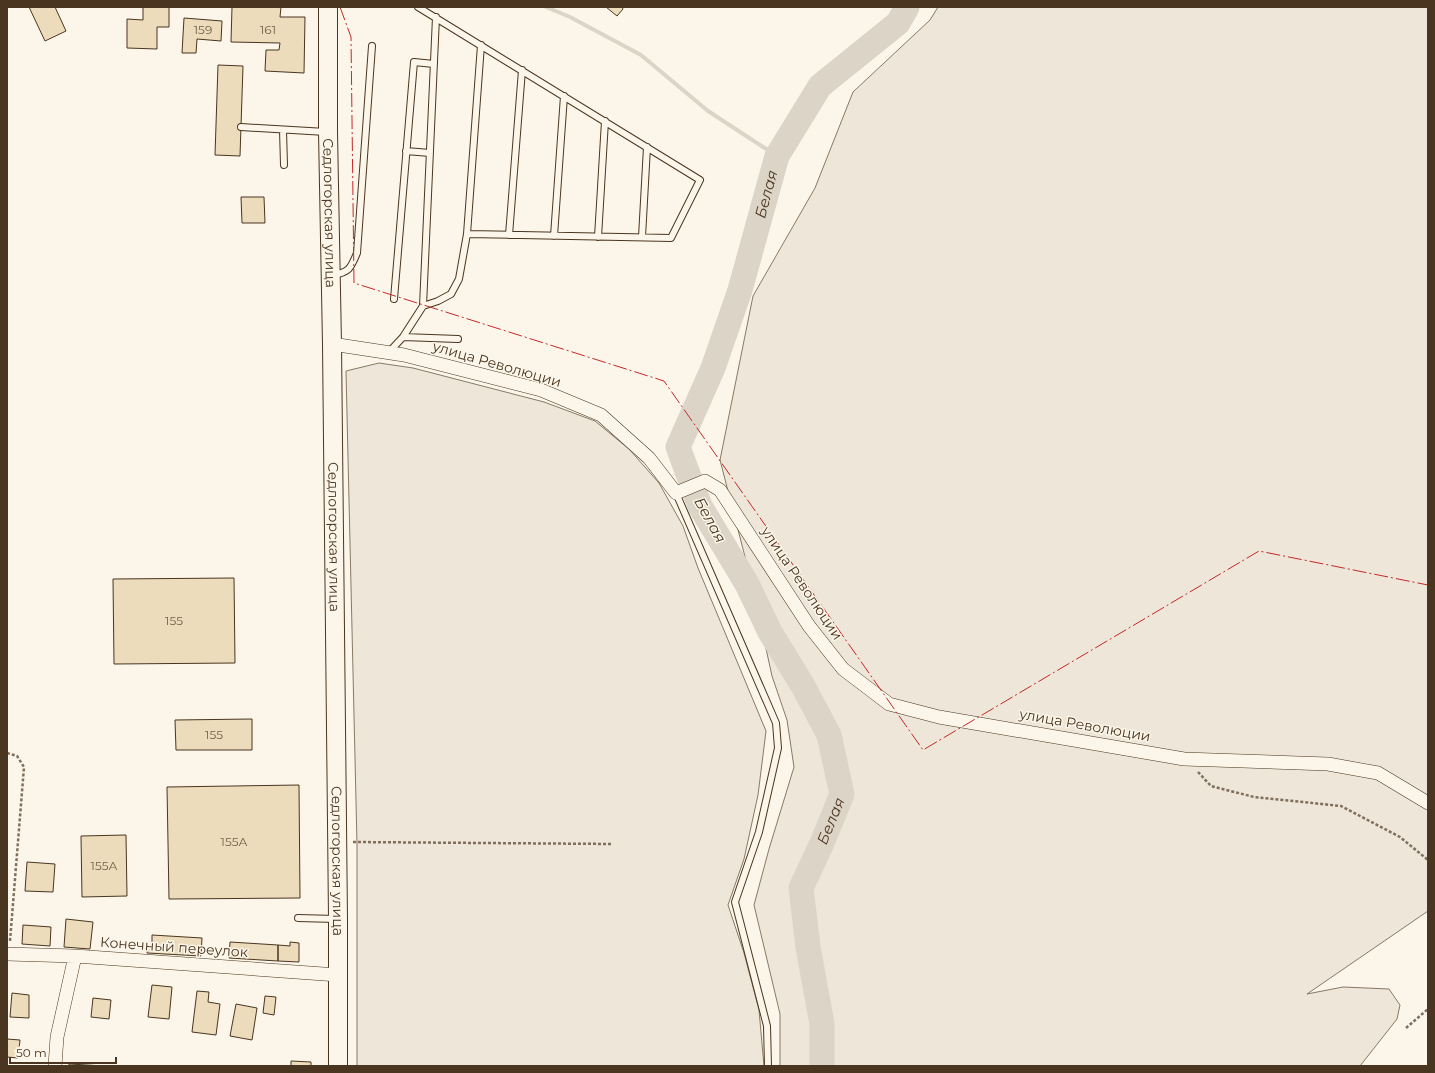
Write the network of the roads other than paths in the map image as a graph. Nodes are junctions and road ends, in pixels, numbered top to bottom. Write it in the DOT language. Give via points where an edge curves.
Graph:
graph roads {
  1 [pos="328,7"];
  2 [pos="418,7"];
  3 [pos="436,17"];
  4 [pos="481,45"];
  5 [pos="372,46"];
  6 [pos="434,64"];
  7 [pos="522,70"];
  8 [pos="564,96"];
  9 [pos="605,121"];
  10 [pos="241,127"];
  11 [pos="283,130"];
  12 [pos="328,132"];
  13 [pos="647,147"];
  14 [pos="406,151"];
  15 [pos="430,153"];
  16 [pos="284,165"];
  17 [pos="467,234"];
  18 [pos="510,235"];
  19 [pos="554,236"];
  20 [pos="598,237"];
  21 [pos="642,237"];
  22 [pos="330,275"];
  23 [pos="394,299"];
  24 [pos="423,306"];
  25 [pos="403,337"];
  26 [pos="458,339"];
  27 [pos="332,344"];
  28 [pos="388,353"];
  29 [pos="676,493"];
  30 [pos="1428,803"];
  31 [pos="298,918"];
  32 [pos="338,920"];
  33 [pos="8,954"];
  34 [pos="75,956"];
  35 [pos="338,975"];
  36 [pos="54,1066"];
  37 [pos="338,1066"];
  38 [pos="768,1066"];
  1 -- 12 [label="street, Седлогорская улица"];
  2 -- 3 [label="lane"];
  3 -- 4 [label="lane"];
  3 -- 6 [label="lane"];
  4 -- 7 [label="lane"];
  4 -- 17 [label="lane"];
  5 -- 22 [label="lane" via="357,253 351,268 343,274"];
  6 -- 14 [label="lane" via="414,62"];
  6 -- 15 [label="lane"];
  7 -- 8 [label="lane"];
  7 -- 18 [label="lane"];
  8 -- 9 [label="lane"];
  8 -- 19 [label="lane"];
  9 -- 13 [label="lane"];
  9 -- 20 [label="lane"];
  10 -- 11 [label="lane"];
  11 -- 12 [label="lane"];
  11 -- 16 [label="lane"];
  12 -- 22 [label="street, Седлогорская улица"];
  13 -- 21 [label="lane"];
  13 -- 21 [label="lane" via="700,180 671,238"];
  14 -- 15 [label="lane"];
  14 -- 23 [label="lane"];
  15 -- 24 [label="lane"];
  17 -- 18 [label="lane"];
  17 -- 24 [label="lane" via="459,279 451,294"];
  18 -- 19 [label="lane"];
  19 -- 20 [label="lane"];
  20 -- 21 [label="lane"];
  22 -- 27 [label="street, Седлогорская улица"];
  24 -- 25 [label="lane"];
  25 -- 26 [label="lane"];
  25 -- 28 [label="lane"];
  27 -- 28 [label="street, улица Революции"];
  27 -- 32 [label="street, Седлогорская улица"];
  28 -- 29 [label="street, улица Революции" via="541,390 601,415 649,458"];
  29 -- 30 [label="street, улица Революции" via="705,481 720,490 809,626 843,669 889,704 939,717 1184,759 1328,764 1378,773"];
  29 -- 38 [label="lane" via="776,723 778,748 759,832 735,902 767,1026"];
  31 -- 32 [label="lane"];
  32 -- 35 [label="street, Седлогорская улица"];
  33 -- 34 [label="street, Конечный переулок"];
  34 -- 35 [label="street, Конечный переулок"];
  34 -- 36 [label="street" via="57,1038"];
  35 -- 37 [label="street, Седлогорская улица"];
}
